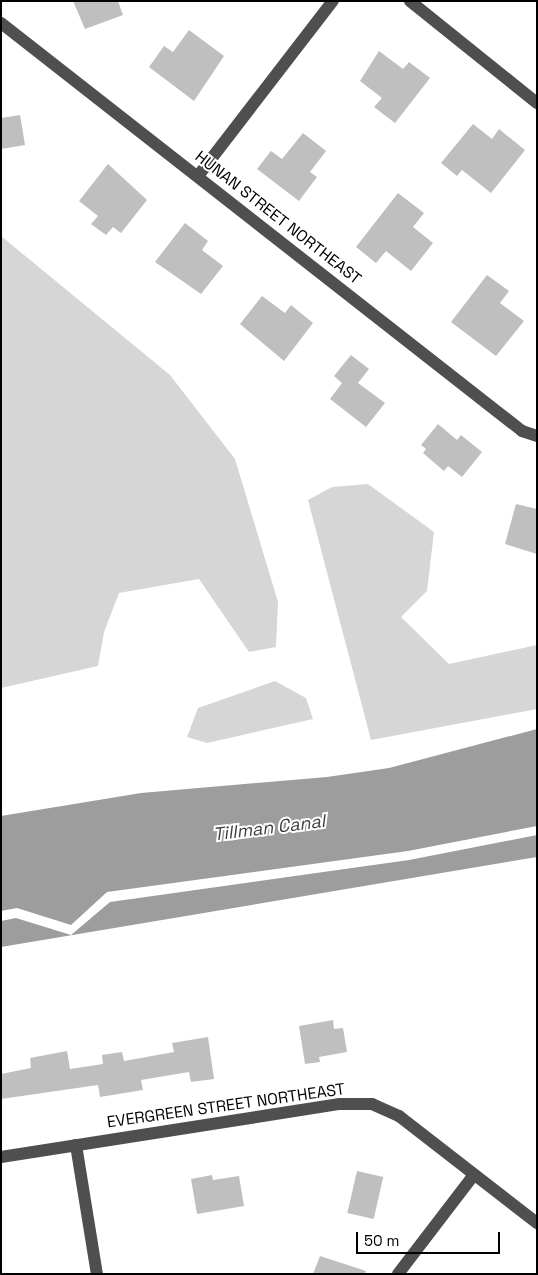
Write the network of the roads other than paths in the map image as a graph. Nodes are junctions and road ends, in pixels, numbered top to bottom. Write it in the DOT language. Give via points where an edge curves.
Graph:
graph roads {
  1 [pos="333,1"];
  2 [pos="410,1"];
  3 [pos="1,23"];
  4 [pos="537,103"];
  5 [pos="198,176"];
  6 [pos="537,436"];
  7 [pos="76,1145"];
  8 [pos="1,1157"];
  9 [pos="473,1176"];
  10 [pos="537,1223"];
  11 [pos="97,1274"];
  12 [pos="398,1274"];
  1 -- 5 [label="street"];
  2 -- 4 [label="street"];
  3 -- 5 [label="street, HUNAN STREET NORTHEAST"];
  5 -- 6 [label="street, HUNAN STREET NORTHEAST" via="522,431"];
  7 -- 8 [label="street, EVERGREEN STREET NORTHEAST"];
  7 -- 9 [label="street, EVERGREEN STREET NORTHEAST" via="340,1104 372,1104 399,1116"];
  7 -- 11 [label="street"];
  9 -- 10 [label="street, EVERGREEN STREET NORTHEAST"];
  9 -- 12 [label="street"];
}
